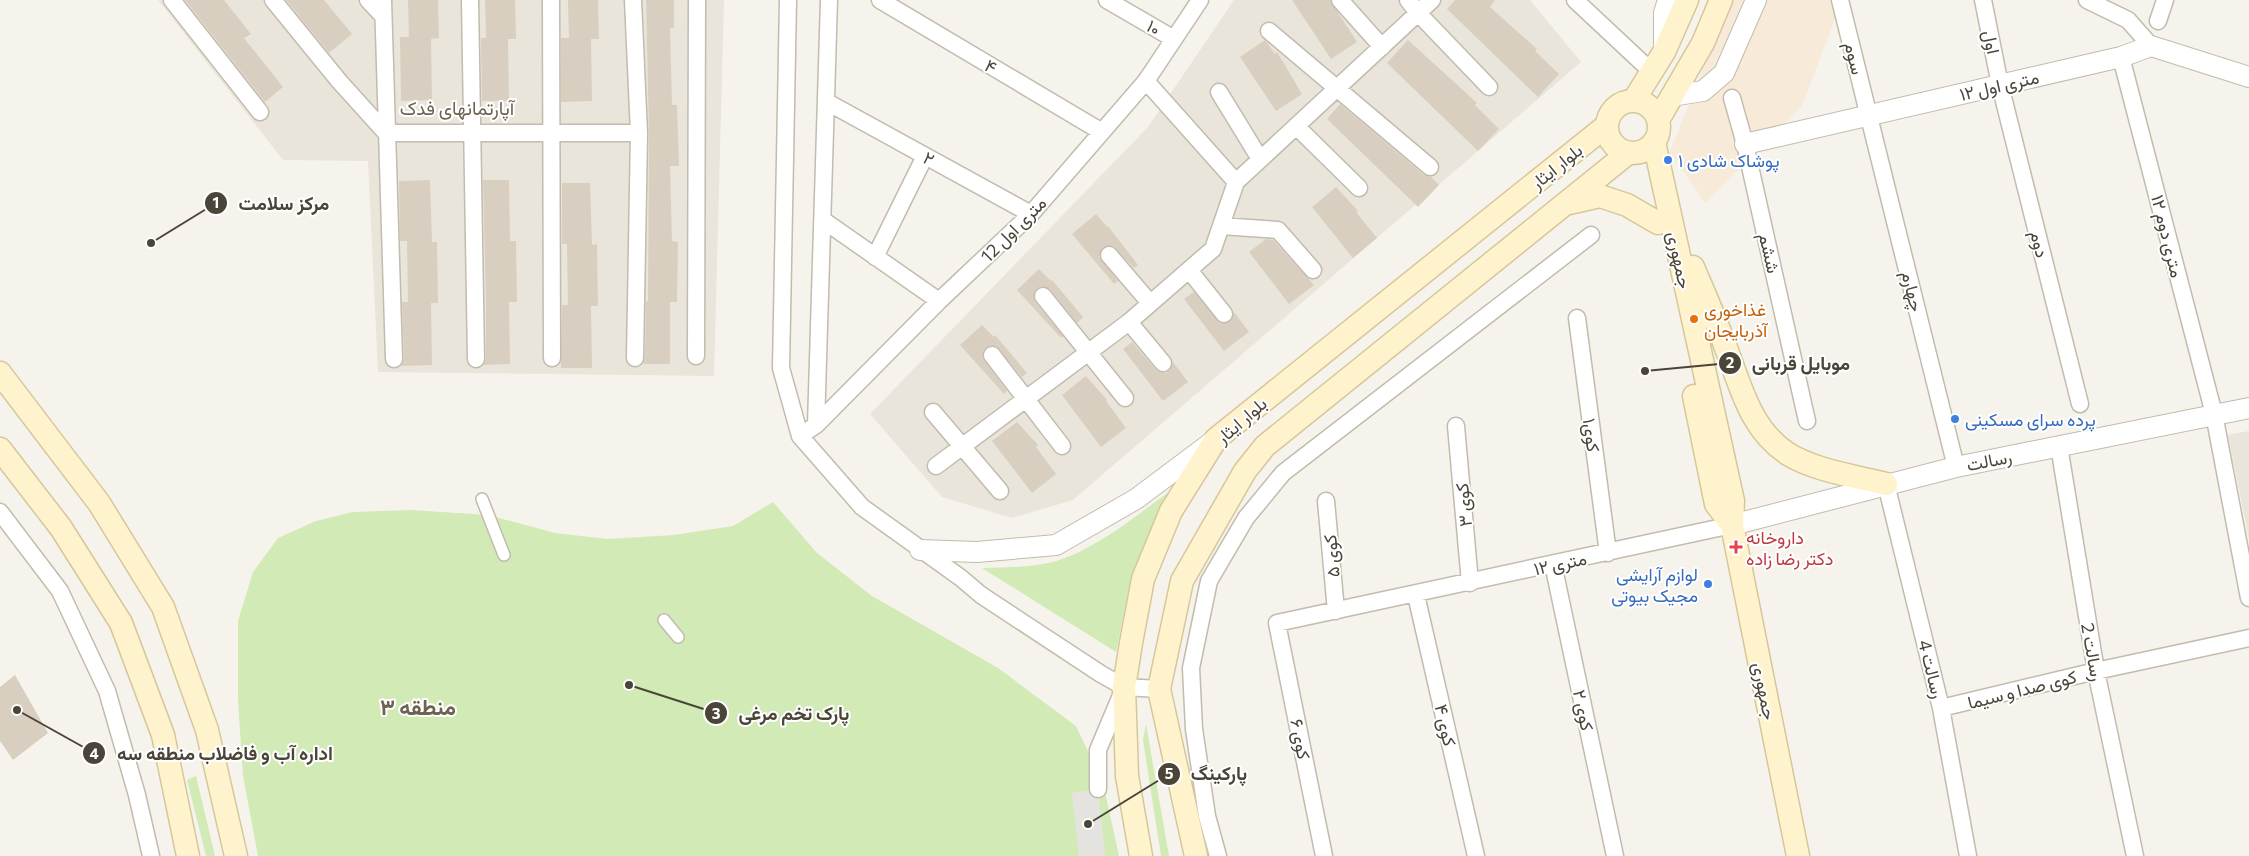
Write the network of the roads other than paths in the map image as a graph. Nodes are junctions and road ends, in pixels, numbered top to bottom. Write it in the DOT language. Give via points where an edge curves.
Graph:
graph roads {
  1 [pos="172,0"];
  2 [pos="273,0"];
  3 [pos="368,0"];
  4 [pos="470,0"];
  5 [pos="550,0"];
  6 [pos="633,0"];
  7 [pos="697,0"];
  8 [pos="788,0"];
  9 [pos="829,0"];
  10 [pos="880,0"];
  11 [pos="1108,0"];
  12 [pos="1200,0"];
  13 [pos="1340,0"];
  14 [pos="1432,0"];
  15 [pos="1575,0"];
  16 [pos="1668,0"];
  17 [pos="1687,0"];
  18 [pos="1721,0"];
  19 [pos="1756,0"];
  20 [pos="1840,0"];
  21 [pos="1983,0"];
  22 [pos="2087,0"];
  23 [pos="2165,0"];
  24 [pos="1413,7"];
  25 [pos="383,8"];
  26 [pos="2158,21"];
  27 [pos="1269,31"];
  28 [pos="1174,39"];
  29 [pos="2151,46"];
  30 [pos="1382,47"];
  31 [pos="1664,52"];
  32 [pos="2121,57"];
  33 [pos="1652,72"];
  34 [pos="2249,77"];
  35 [pos="1146,81"];
  36 [pos="2000,85"];
  37 [pos="1337,88"];
  38 [pos="1490,88"];
  39 [pos="1219,92"];
  40 [pos="1671,96"];
  41 [pos="1732,98"];
  42 [pos="1634,100"];
  43 [pos="827,102"];
  44 [pos="260,112"];
  45 [pos="1870,115"];
  46 [pos="1296,126"];
  47 [pos="1606,126"];
  48 [pos="473,132"];
  49 [pos="1102,132"];
  50 [pos="386,133"];
  51 [pos="552,133"];
  52 [pos="639,133"];
  53 [pos="1646,142"];
  54 [pos="1745,144"];
  55 [pos="925,156"];
  56 [pos="1260,159"];
  57 [pos="1430,166"];
  58 [pos="1236,182"];
  59 [pos="1358,188"];
  60 [pos="1564,205"];
  61 [pos="1031,214"];
  62 [pos="1664,218"];
  63 [pos="823,220"];
  64 [pos="1221,226"];
  65 [pos="1590,235"];
  66 [pos="1109,255"];
  67 [pos="875,257"];
  68 [pos="1189,270"];
  69 [pos="1313,270"];
  70 [pos="1044,296"];
  71 [pos="940,301"];
  72 [pos="1150,303"];
  73 [pos="1224,314"];
  74 [pos="1577,318"];
  75 [pos="1129,322"];
  76 [pos="1088,352"];
  77 [pos="992,355"];
  78 [pos="696,356"];
  79 [pos="476,358"];
  80 [pos="552,358"];
  81 [pos="636,358"];
  82 [pos="394,359"];
  83 [pos="1163,363"];
  84 [pos="0,373"];
  85 [pos="1125,398"];
  86 [pos="1026,399"];
  87 [pos="2080,404"];
  88 [pos="2249,408"];
  89 [pos="933,412"];
  90 [pos="2214,414"];
  91 [pos="1807,420"];
  92 [pos="816,424"];
  93 [pos="1456,426"];
  94 [pos="800,436"];
  95 [pos="1216,439"];
  96 [pos="1062,446"];
  97 [pos="2059,446"];
  98 [pos="962,447"];
  99 [pos="0,449"];
  100 [pos="936,466"];
  101 [pos="1956,467"];
  102 [pos="1886,484"];
  103 [pos="1000,491"];
  104 [pos="482,499"];
  105 [pos="1326,501"];
  106 [pos="0,512"];
  107 [pos="1732,525"];
  108 [pos="920,550"];
  109 [pos="1608,552"];
  110 [pos="504,555"];
  111 [pos="1553,564"];
  112 [pos="1470,583"];
  113 [pos="1416,594"];
  114 [pos="2249,598"];
  115 [pos="1336,611"];
  116 [pos="664,620"];
  117 [pos="1277,623"];
  118 [pos="678,637"];
  119 [pos="2249,638"];
  120 [pos="2096,671"];
  121 [pos="1124,687"];
  122 [pos="1160,689"];
  123 [pos="1941,708"];
  124 [pos="1098,789"];
  125 [pos="151,856"];
  126 [pos="188,856"];
  127 [pos="236,856"];
  128 [pos="1141,856"];
  129 [pos="1196,856"];
  130 [pos="1218,856"];
  131 [pos="1324,856"];
  132 [pos="1476,856"];
  133 [pos="1615,856"];
  134 [pos="1798,856"];
  135 [pos="1968,856"];
  136 [pos="2136,856"];
  1 -- 44 [label="street"];
  2 -- 50 [label="street"];
  3 -- 25 [label="street"];
  4 -- 48 [label="street"];
  5 -- 51 [label="street"];
  6 -- 52 [label="street"];
  7 -- 78 [label="street"];
  8 -- 94 [label="street" via="781,368"];
  9 -- 43 [label="street"];
  10 -- 49 [label="street, ۴"];
  11 -- 28 [label="street, ۱۰"];
  12 -- 28 [label="street, 12 متری اول"];
  13 -- 30 [label="street"];
  14 -- 24 [label="street"];
  15 -- 33 [label="street"];
  16 -- 31 [label="street" via="1664,13"];
  17 -- 31 [label="main road"];
  18 -- 40 [label="main road, بلوار ایثار" via="1702,43"];
  19 -- 40 [label="street" via="1724,73 1703,91"];
  20 -- 45 [label="street, سوم"];
  21 -- 36 [label="street, اول"];
  22 -- 29 [label="street" via="2128,20"];
  23 -- 26 [label="street"];
  24 -- 30 [label="street"];
  24 -- 38 [label="street"];
  25 -- 50 [label="street"];
  27 -- 37 [label="street"];
  28 -- 35 [label="street, 12 متری اول"];
  29 -- 32 [label="street, ۱۲ متری اول"];
  29 -- 34 [label="street"];
  30 -- 37 [label="street"];
  31 -- 33 [label="main road"];
  32 -- 36 [label="street, ۱۲ متری اول"];
  32 -- 90 [label="street, ۱۲ متری دوم"];
  33 -- 42 [label="main road"];
  35 -- 49 [label="street, 12 متری اول"];
  35 -- 58 [label="street"];
  36 -- 45 [label="street, ۱۲ متری اول"];
  36 -- 87 [label="street, دوم"];
  37 -- 46 [label="street"];
  37 -- 57 [label="street"];
  39 -- 56 [label="street"];
  40 -- 53 [label="main road, بلوار ایثار"];
  41 -- 54 [label="street, ششم"];
  42 -- 47 [label="main road" via="1625,101 1612,110"];
  42 -- 53 [label="main road" via="1652,109"];
  43 -- 55 [label="street, ۲"];
  43 -- 63 [label="street"];
  45 -- 54 [label="street, ۱۲ متری اول"];
  45 -- 101 [label="street, چهارم"];
  46 -- 56 [label="street"];
  46 -- 59 [label="street"];
  47 -- 53 [label="main road" via="1615,146"];
  47 -- 95 [label="main road, بلوار ایثار"];
  48 -- 50 [label="street"];
  48 -- 51 [label="street"];
  48 -- 79 [label="street"];
  49 -- 61 [label="street, 12 متری اول"];
  50 -- 82 [label="street"];
  51 -- 52 [label="street"];
  51 -- 80 [label="street"];
  52 -- 81 [label="street"];
  53 -- 60 [label="main road, بلوار ایثار"];
  53 -- 62 [label="main road, جمهوری"];
  54 -- 91 [label="street, ششم"];
  55 -- 61 [label="street, ۲"];
  55 -- 67 [label="street"];
  56 -- 58 [label="street"];
  58 -- 64 [label="street"];
  60 -- 62 [label="main road" via="1600,196"];
  60 -- 122 [label="main road, بلوار ایثار" via="1265,446 1245,472 1182,582"];
  61 -- 71 [label="street, 12 متری اول"];
  62 -- 102 [label="main road" via="1726,346 1746,406 1766,437 1789,454 1814,465"];
  62 -- 107 [label="main road, جمهوری" via="1716,504"];
  63 -- 67 [label="street"];
  63 -- 92 [label="street"];
  64 -- 68 [label="street" via="1213,249"];
  64 -- 69 [label="street" via="1278,230"];
  65 -- 130 [label="street" via="1283,472 1242,526 1209,581 1191,668 1196,739 1207,816"];
  66 -- 72 [label="street"];
  67 -- 71 [label="street"];
  68 -- 72 [label="street"];
  68 -- 73 [label="street"];
  70 -- 76 [label="street"];
  71 -- 92 [label="street, 12 متری اول"];
  72 -- 75 [label="street"];
  74 -- 109 [label="street, کوی۱"];
  75 -- 76 [label="street"];
  75 -- 83 [label="street"];
  76 -- 85 [label="street"];
  76 -- 86 [label="street"];
  77 -- 86 [label="street"];
  84 -- 127 [label="main road" via="100,503 163,607 207,730"];
  86 -- 96 [label="street"];
  86 -- 98 [label="street"];
  88 -- 90 [label="street, رسالت"];
  89 -- 98 [label="street"];
  90 -- 97 [label="street, رسالت"];
  90 -- 114 [label="street, ۱۲ متری دوم"];
  92 -- 94 [label="street, 12 متری اول"];
  93 -- 112 [label="street, کوی ۳"];
  94 -- 108 [label="street" via="862,506"];
  95 -- 108 [label="street" via="1136,498 1056,544 977,552"];
  95 -- 121 [label="main road, بلوار ایثار" via="1171,511 1143,579"];
  97 -- 101 [label="street, رسالت"];
  97 -- 120 [label="street, رسالت 2"];
  98 -- 100 [label="street"];
  98 -- 103 [label="street"];
  99 -- 126 [label="main road" via="61,528 122,623 163,735"];
  101 -- 102 [label="street, رسالت"];
  102 -- 107 [label="street, رسالت"];
  102 -- 123 [label="street, رسالت 4"];
  104 -- 110 [label="street"];
  105 -- 115 [label="street, کوی ۵"];
  106 -- 125 [label="street" via="60,591 107,691"];
  107 -- 109 [label="street, ۱۲ متری"];
  107 -- 134 [label="main road, جمهوری"];
  108 -- 121 [label="street" via="981,595"];
  109 -- 111 [label="street, ۱۲ متری"];
  111 -- 112 [label="street, ۱۲ متری"];
  111 -- 133 [label="street, کوی ۲"];
  112 -- 113 [label="street, ۱۲ متری"];
  113 -- 115 [label="street, ۱۲ متری"];
  113 -- 132 [label="street, کوی ۴"];
  115 -- 117 [label="street, ۱۲ متری"];
  116 -- 118 [label="street"];
  117 -- 131 [label="street, کوی ۶"];
  119 -- 120 [label="street, کوی صدا و سیما"];
  120 -- 123 [label="street, کوی صدا و سیما"];
  120 -- 136 [label="street, رسالت 2"];
  121 -- 122 [label="street"];
  121 -- 124 [label="street" via="1098,750"];
  121 -- 128 [label="main road, بلوار ایثار" via="1127,776"];
  122 -- 129 [label="main road, بلوار ایثار"];
  123 -- 135 [label="street, رسالت 4"];
}
